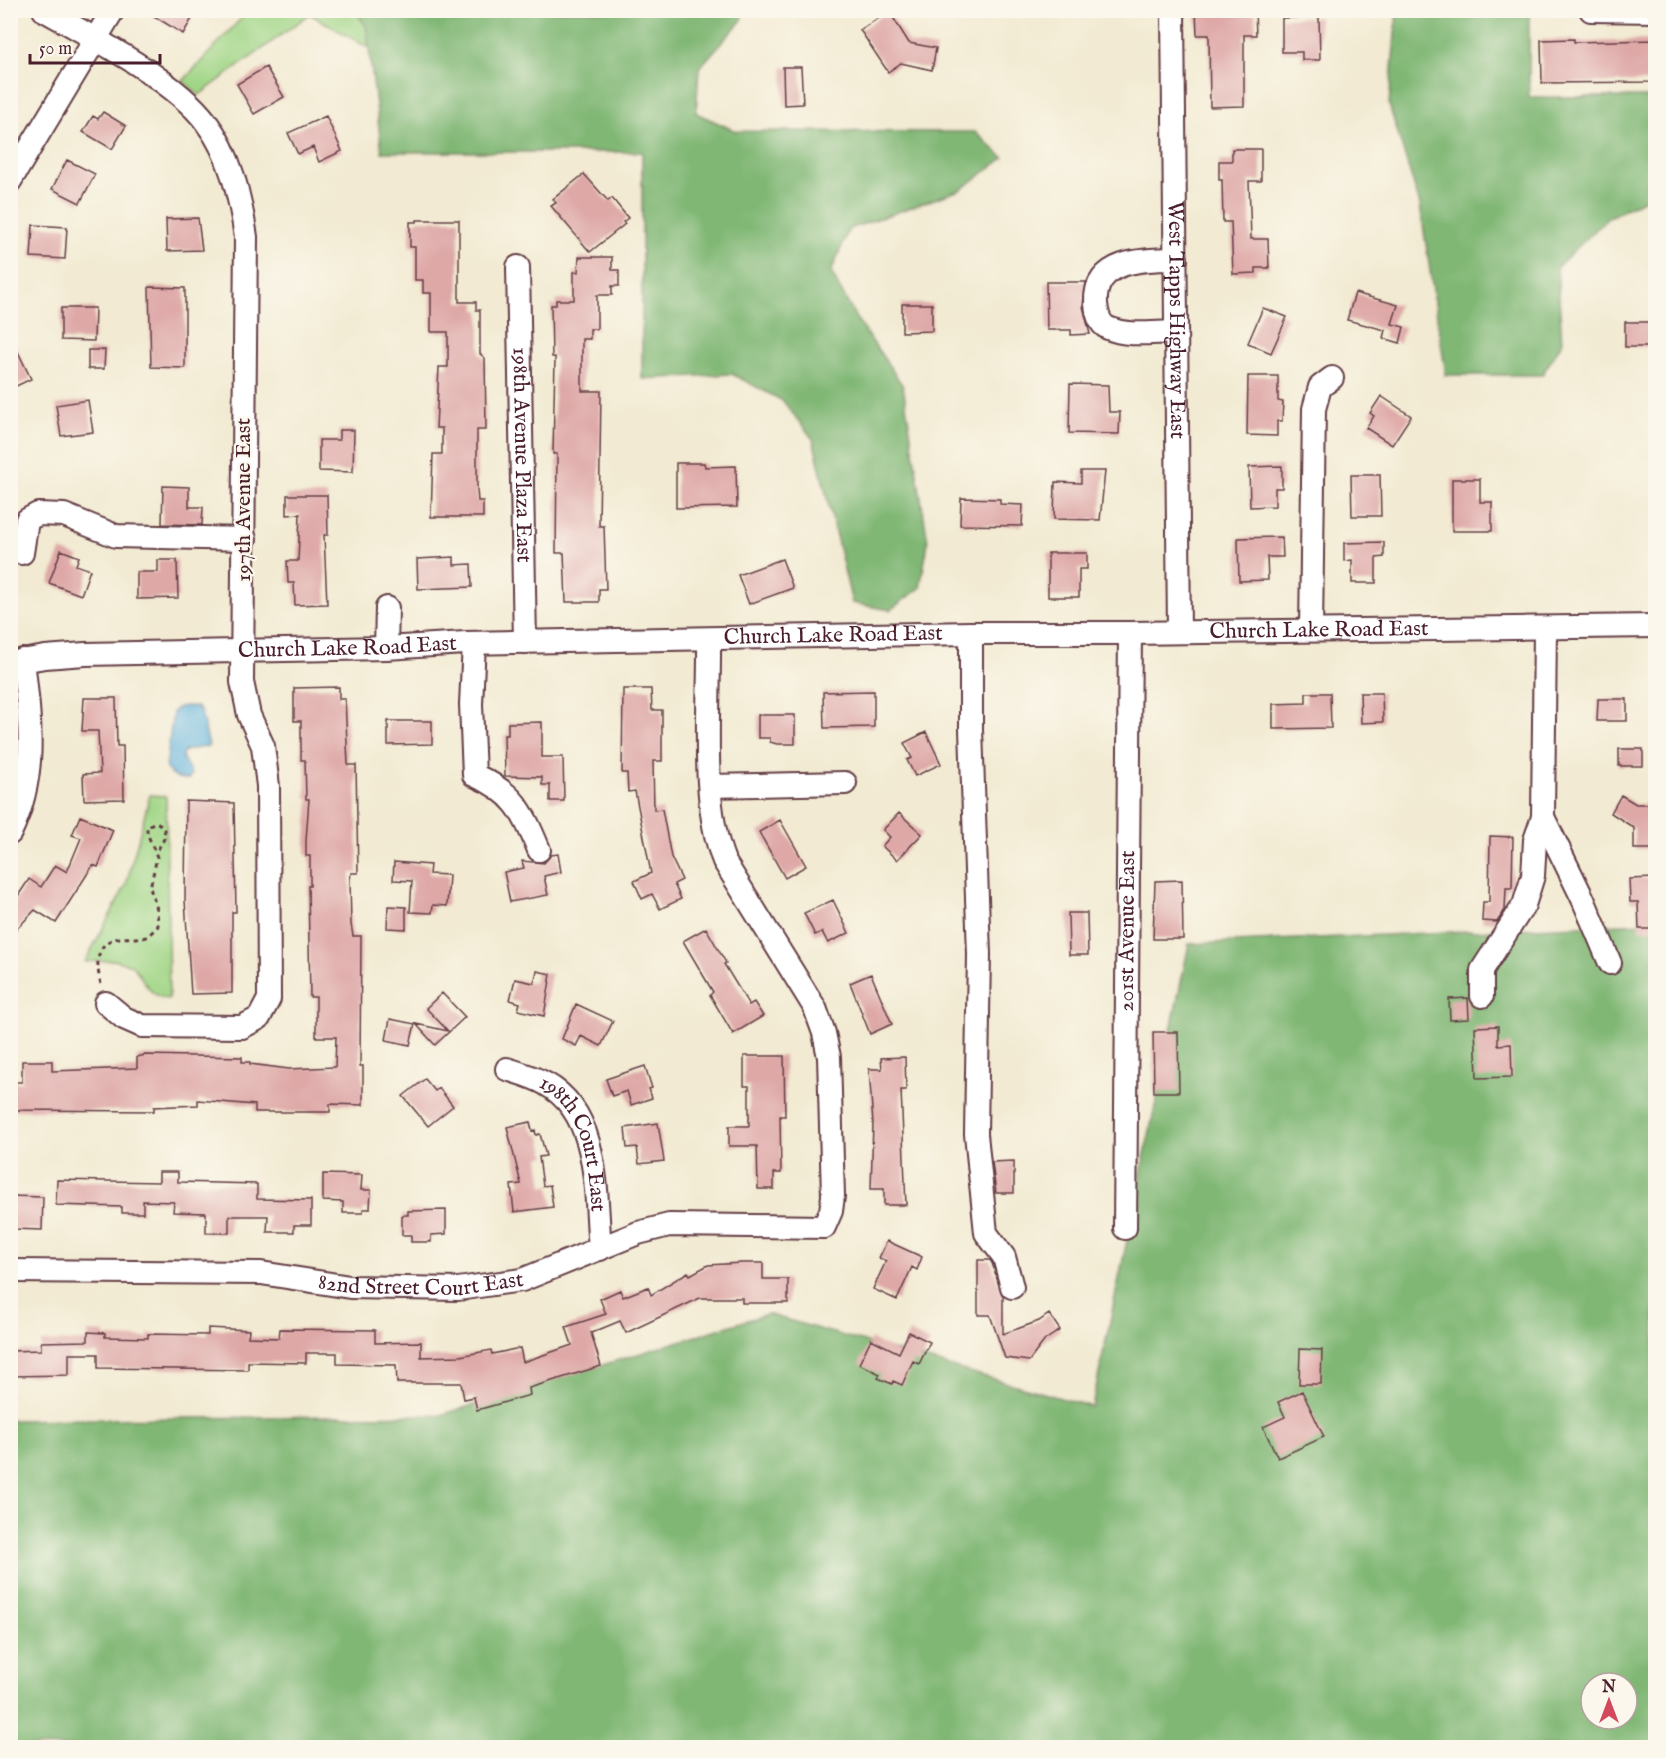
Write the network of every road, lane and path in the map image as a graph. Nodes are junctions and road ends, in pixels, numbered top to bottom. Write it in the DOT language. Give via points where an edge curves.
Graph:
graph roads {
  1 [pos="44,10"];
  2 [pos="113,10"];
  3 [pos="1173,10"];
  4 [pos="1591,10"];
  5 [pos="1656,11"];
  6 [pos="96,39"];
  7 [pos="10,181"];
  8 [pos="1176,259"];
  9 [pos="518,267"];
  10 [pos="1176,332"];
  11 [pos="1332,378"];
  12 [pos="245,539"];
  13 [pos="22,552"];
  14 [pos="387,608"];
  15 [pos="1656,626"];
  16 [pos="1545,628"];
  17 [pos="1311,630"];
  18 [pos="1179,632"];
  19 [pos="971,633"];
  20 [pos="1130,633"];
  21 [pos="709,639"];
  22 [pos="525,642"];
  23 [pos="474,643"];
  24 [pos="386,648"];
  25 [pos="243,651"];
  26 [pos="17,662"];
  27 [pos="845,783"];
  28 [pos="710,786"];
  29 [pos="1543,817"];
  30 [pos="10,833"];
  31 [pos="156,850"];
  32 [pos="539,850"];
  33 [pos="1610,963"];
  34 [pos="1482,996"];
  35 [pos="106,1003"];
  36 [pos="507,1068"];
  37 [pos="1125,1228"];
  38 [pos="600,1249"];
  39 [pos="10,1270"];
  40 [pos="1012,1287"];
  1 -- 6 [label="street, 197th Avenue East"];
  2 -- 6 [label="street"];
  3 -- 8 [label="street, West Tapps Highway East"];
  4 -- 5 [label="street"];
  6 -- 7 [label="street"];
  6 -- 12 [label="street, 197th Avenue East" via="167,86 206,122 230,169 240,200 246,237"];
  8 -- 10 [label="street, West Tapps Highway East"];
  8 -- 10 [label="street" via="1122,264 1104,274 1095,292 1097,314 1105,327 1123,333"];
  9 -- 22 [label="street, 198th Avenue Plaza East"];
  10 -- 18 [label="street, West Tapps Highway East"];
  11 -- 17 [label="street" via="1320,387 1314,409"];
  12 -- 13 [label="street" via="116,536 64,515 38,514 27,520"];
  12 -- 25 [label="street, 197th Avenue East"];
  14 -- 24 [label="street"];
  15 -- 16 [label="street, Church Lake Road East"];
  16 -- 17 [label="street, Church Lake Road East"];
  16 -- 29 [label="street"];
  17 -- 18 [label="street, Church Lake Road East"];
  18 -- 20 [label="street, Church Lake Road East"];
  19 -- 20 [label="street, Church Lake Road East"];
  19 -- 21 [label="street, Church Lake Road East"];
  19 -- 40 [label="street" via="979,954 976,1134 984,1225 1004,1257"];
  20 -- 37 [label="street, 201st Avenue East"];
  21 -- 22 [label="street, Church Lake Road East"];
  21 -- 28 [label="street"];
  22 -- 23 [label="street, Church Lake Road East"];
  23 -- 24 [label="street, Church Lake Road East"];
  23 -- 32 [label="street" via="474,776 496,785 519,806"];
  24 -- 25 [label="street, Church Lake Road East"];
  25 -- 26 [label="street, Church Lake Road East" via="85,654"];
  25 -- 35 [label="street, 197th Avenue East" via="242,682 249,715 263,746 268,786 269,999 259,1018 242,1027 142,1026 123,1018"];
  26 -- 30 [label="street" via="31,763 26,798"];
  27 -- 28 [label="street"];
  28 -- 38 [label="street, 82nd Street Court East" via="713,829 724,861 815,1008 824,1033 829,1057 833,1196 828,1220 821,1228 688,1223 638,1233"];
  29 -- 33 [label="street"];
  29 -- 34 [label="street" via="1524,905 1482,970"];
  31 -- 31 [label="path" via="147,833 147,826 156,822 165,833"];
  31 -- 35 [label="path" via="150,888 158,926 147,937 119,938 103,947 97,969"];
  36 -- 38 [label="street, 198th Court East" via="546,1084 563,1096 583,1125 592,1168"];
  38 -- 39 [label="street, 82nd Street Court East" via="522,1280 458,1289 351,1287 261,1273"];
}
